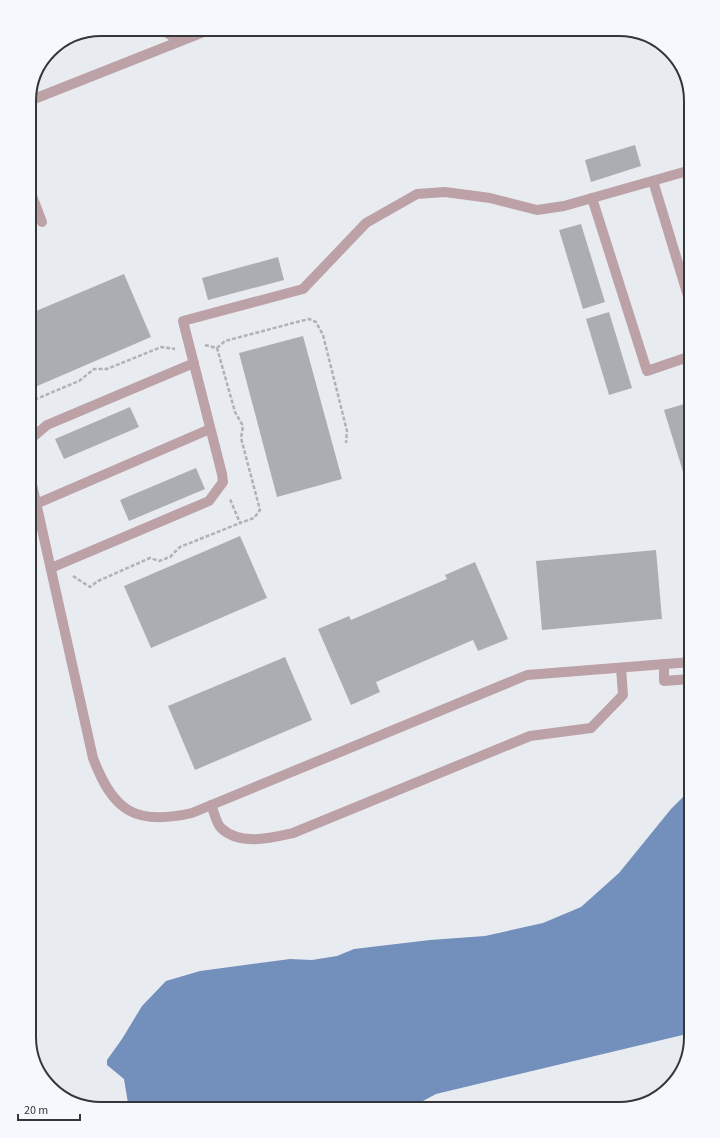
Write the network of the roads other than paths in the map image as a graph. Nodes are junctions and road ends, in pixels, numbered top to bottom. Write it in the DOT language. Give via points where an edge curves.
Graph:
graph roads {
  1 [pos="172,36"];
  2 [pos="193,36"];
  3 [pos="180,41"];
  4 [pos="36,98"];
  5 [pos="684,172"];
  6 [pos="653,181"];
  7 [pos="592,198"];
  8 [pos="36,206"];
  9 [pos="42,222"];
  10 [pos="684,283"];
  11 [pos="684,358"];
  12 [pos="194,363"];
  13 [pos="210,429"];
  14 [pos="36,434"];
  15 [pos="36,504"];
  16 [pos="52,573"];
  17 [pos="684,663"];
  18 [pos="664,664"];
  19 [pos="621,668"];
  20 [pos="684,680"];
  21 [pos="211,805"];
  1 -- 3 [label="lane"];
  2 -- 3 [label="lane"];
  3 -- 4 [label="lane"];
  5 -- 6 [label="lane"];
  6 -- 7 [label="lane"];
  6 -- 10 [label="lane"];
  7 -- 11 [label="lane" via="647,370"];
  7 -- 12 [label="lane" via="537,210 490,198 445,192 418,194 366,223 303,289 183,321"];
  8 -- 9 [label="lane"];
  12 -- 13 [label="lane"];
  12 -- 14 [label="lane" via="47,425"];
  13 -- 15 [label="lane"];
  13 -- 16 [label="lane" via="222,482 209,501"];
  15 -- 16 [label="lane"];
  16 -- 21 [label="lane" via="92,758 112,796 123,807 140,816 155,818 170,818 192,813"];
  17 -- 18 [label="lane"];
  18 -- 19 [label="lane"];
  18 -- 20 [label="lane" via="664,681"];
  19 -- 21 [label="lane" via="527,675"];
  19 -- 21 [label="lane" via="623,695 591,728 530,736 293,833 265,839 238,837 221,827"];
}
